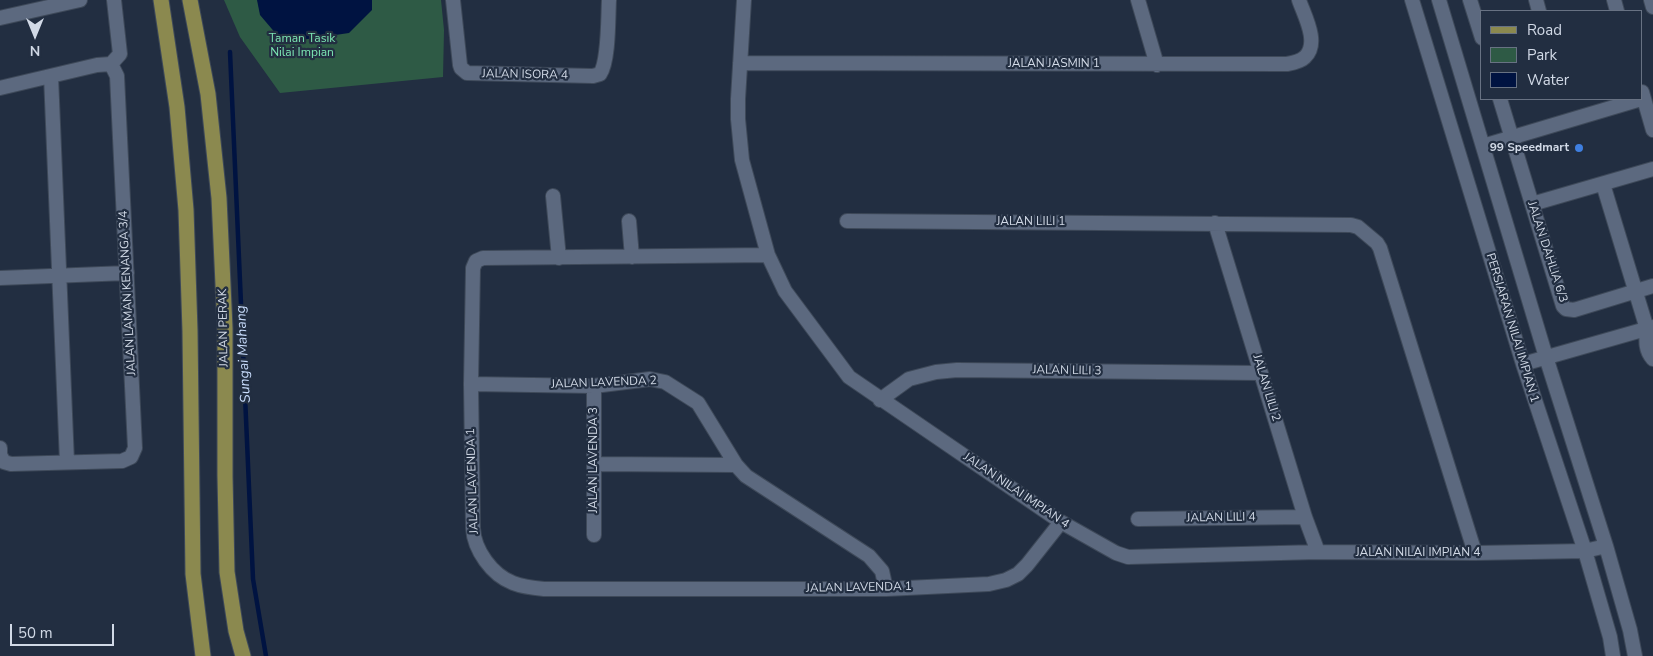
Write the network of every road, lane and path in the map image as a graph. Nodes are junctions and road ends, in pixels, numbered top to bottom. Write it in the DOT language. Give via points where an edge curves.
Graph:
graph roads {
  1 [pos="80,0"];
  2 [pos="114,0"];
  3 [pos="161,0"];
  4 [pos="190,0"];
  5 [pos="453,0"];
  6 [pos="609,0"];
  7 [pos="744,0"];
  8 [pos="1138,0"];
  9 [pos="1299,0"];
  10 [pos="1412,0"];
  11 [pos="1439,0"];
  12 [pos="1470,0"];
  13 [pos="1651,0"];
  14 [pos="1653,7"];
  15 [pos="0,18"];
  16 [pos="1480,32"];
  17 [pos="740,63"];
  18 [pos="111,64"];
  19 [pos="1158,65"];
  20 [pos="52,76"];
  21 [pos="0,88"];
  22 [pos="1500,100"];
  23 [pos="1632,100"];
  24 [pos="1643,100"];
  25 [pos="1653,130"];
  26 [pos="1512,137"];
  27 [pos="1484,146"];
  28 [pos="1653,169"];
  29 [pos="1603,184"];
  30 [pos="553,196"];
  31 [pos="1532,204"];
  32 [pos="629,220"];
  33 [pos="847,221"];
  34 [pos="1215,223"];
  35 [pos="768,256"];
  36 [pos="632,257"];
  37 [pos="560,258"];
  38 [pos="127,273"];
  39 [pos="59,276"];
  40 [pos="0,278"];
  41 [pos="1653,286"];
  42 [pos="1636,291"];
  43 [pos="1650,328"];
  44 [pos="1546,357"];
  45 [pos="1653,360"];
  46 [pos="1523,364"];
  47 [pos="1261,373"];
  48 [pos="471,384"];
  49 [pos="594,386"];
  50 [pos="880,400"];
  51 [pos="0,448"];
  52 [pos="67,462"];
  53 [pos="594,464"];
  54 [pos="736,465"];
  55 [pos="1305,517"];
  56 [pos="1138,519"];
  57 [pos="1061,522"];
  58 [pos="594,535"];
  59 [pos="1606,546"];
  60 [pos="1585,551"];
  61 [pos="1318,552"];
  62 [pos="1475,553"];
  63 [pos="886,589"];
  64 [pos="203,656"];
  65 [pos="243,656"];
  66 [pos="1613,656"];
  67 [pos="1635,656"];
  1 -- 15 [label="street"];
  2 -- 18 [label="street" via="120,54"];
  3 -- 64 [label="main road" via="177,107 186,210 193,574"];
  4 -- 65 [label="main road, JALAN PERAK" via="208,94 219,198 226,328 227,572"];
  5 -- 6 [label="street, JALAN ISORA 4" via="460,65 467,74 593,76 600,74 604,67"];
  7 -- 17 [label="street, JALAN NILAI IMPIAN 4"];
  8 -- 19 [label="street"];
  9 -- 19 [label="street, JALAN JASMIN 1" via="1311,40 1306,57 1298,61 1287,64"];
  10 -- 46 [label="street, PERSIARAN NILAI IMPIAN 1"];
  11 -- 27 [label="street, PERSIARAN NILAI IMPIAN 1"];
  12 -- 16 [label="street"];
  13 -- 14 [label="street"];
  17 -- 19 [label="street, JALAN JASMIN 1"];
  17 -- 35 [label="street, JALAN NILAI IMPIAN 4" via="738,119 742,160"];
  18 -- 20 [label="street"];
  18 -- 38 [label="street, JALAN LAMAN KENANGA 3/4" via="117,76"];
  20 -- 21 [label="street"];
  20 -- 39 [label="street"];
  22 -- 26 [label="street, JALAN DAHLIA 6/3"];
  23 -- 26 [label="street"];
  24 -- 25 [label="street"];
  26 -- 27 [label="street"];
  26 -- 31 [label="street, JALAN DAHLIA 6/3"];
  27 -- 44 [label="street, PERSIARAN NILAI IMPIAN 1"];
  28 -- 29 [label="street"];
  29 -- 31 [label="street"];
  29 -- 42 [label="street"];
  30 -- 37 [label="street"];
  31 -- 42 [label="street, JALAN DAHLIA 6/3" via="1566,309 1574,310"];
  32 -- 36 [label="street"];
  33 -- 34 [label="street, JALAN LILI 1"];
  34 -- 47 [label="street, JALAN LILI 2"];
  34 -- 62 [label="street, JALAN LILI 1" via="1354,225 1379,246"];
  35 -- 36 [label="street, JALAN LAVENDA 1"];
  35 -- 50 [label="street, JALAN NILAI IMPIAN 4" via="785,291 840,367"];
  36 -- 37 [label="street, JALAN LAVENDA 1"];
  37 -- 48 [label="street, JALAN LAVENDA 1" via="483,258 476,261 473,268"];
  38 -- 39 [label="street"];
  38 -- 52 [label="street, JALAN LAMAN KENANGA 3/4" via="136,448 131,457 122,461"];
  39 -- 40 [label="street"];
  39 -- 52 [label="street"];
  41 -- 42 [label="street, JALAN DAHLIA 6/3"];
  42 -- 43 [label="street"];
  43 -- 44 [label="street"];
  43 -- 45 [label="street" via="1647,353"];
  44 -- 46 [label="street"];
  44 -- 59 [label="street, PERSIARAN NILAI IMPIAN 1"];
  46 -- 60 [label="street, PERSIARAN NILAI IMPIAN 1"];
  47 -- 50 [label="street, JALAN LILI 3" via="957,370 909,379"];
  47 -- 55 [label="street, JALAN LILI 2"];
  48 -- 49 [label="street, JALAN LAVENDA 2"];
  48 -- 63 [label="street, JALAN LAVENDA 1" via="473,535 489,564 511,582 544,590"];
  49 -- 53 [label="street, JALAN LAVENDA 3"];
  49 -- 54 [label="street, JALAN LAVENDA 2" via="650,379 665,382 698,403"];
  50 -- 57 [label="street, JALAN NILAI IMPIAN 4"];
  51 -- 52 [label="street" via="4,462 11,464"];
  53 -- 54 [label="street"];
  53 -- 58 [label="street, JALAN LAVENDA 3"];
  54 -- 63 [label="street, JALAN LAVENDA 2" via="758,485 869,556 882,571"];
  55 -- 56 [label="street, JALAN LILI 4"];
  55 -- 61 [label="street, JALAN LILI 2"];
  57 -- 61 [label="street, JALAN NILAI IMPIAN 4" via="1128,557"];
  57 -- 63 [label="street, JALAN LAVENDA 1" via="1027,565 1006,580 967,586"];
  59 -- 60 [label="street, JALAN NILAI IMPIAN 4"];
  59 -- 67 [label="street, PERSIARAN NILAI IMPIAN 1"];
  60 -- 62 [label="street, JALAN NILAI IMPIAN 4"];
  60 -- 66 [label="street, PERSIARAN NILAI IMPIAN 1"];
  61 -- 62 [label="street, JALAN NILAI IMPIAN 4"];
}
